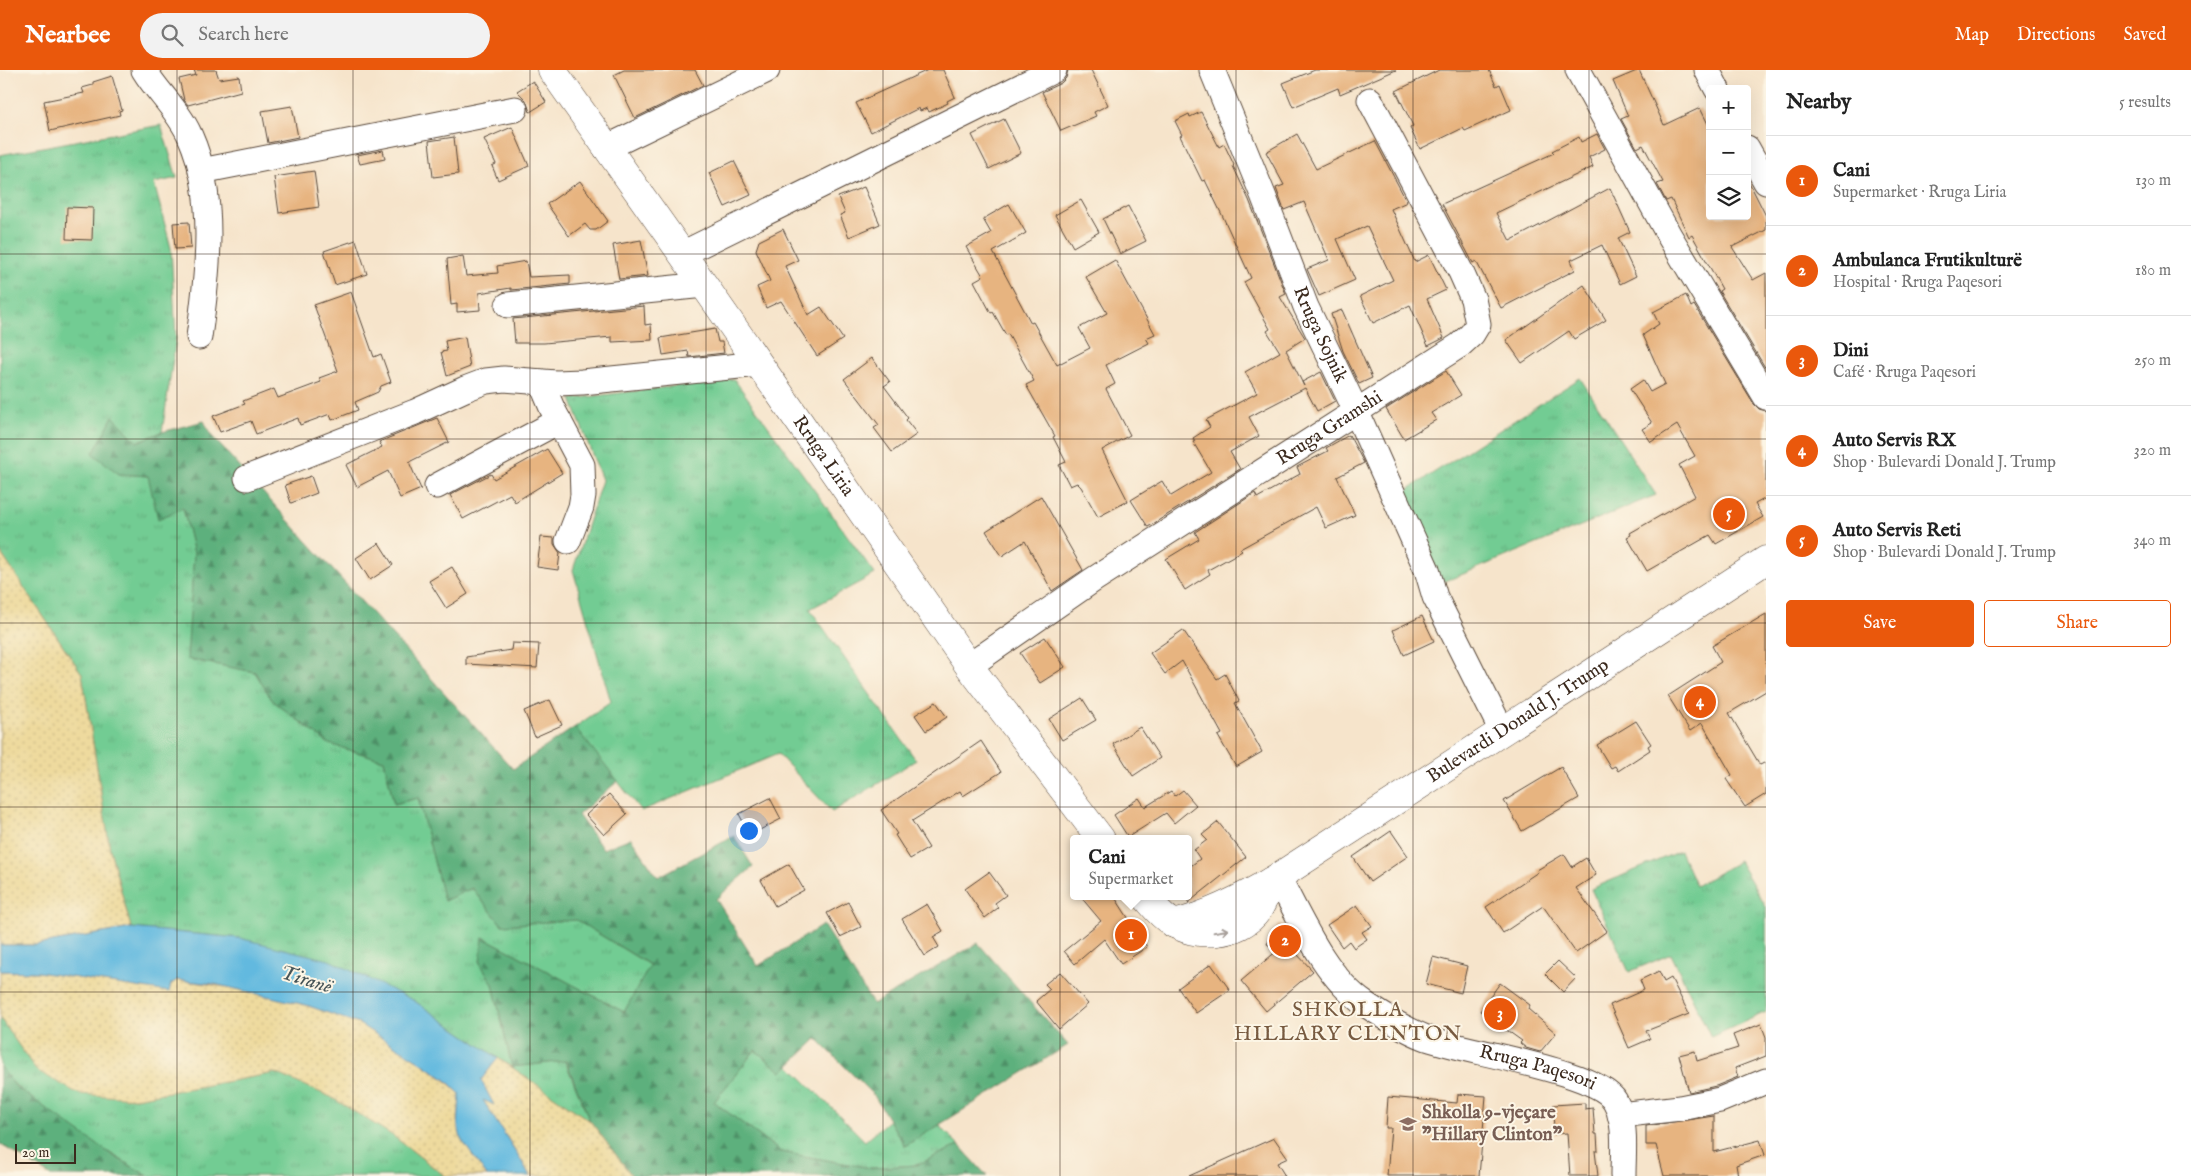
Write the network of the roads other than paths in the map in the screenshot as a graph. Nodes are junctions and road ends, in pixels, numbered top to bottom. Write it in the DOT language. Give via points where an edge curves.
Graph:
graph roads {
  1 [pos="144,70"];
  2 [pos="552,70"];
  3 [pos="767,70"];
  4 [pos="1054,70"];
  5 [pos="1212,70"];
  6 [pos="1578,70"];
  7 [pos="1707,70"];
  8 [pos="1715,85"];
  9 [pos="1370,100"];
  10 [pos="515,109"];
  11 [pos="606,148"];
  12 [pos="1751,155"];
  13 [pos="201,171"];
  14 [pos="1766,182"];
  15 [pos="682,254"];
  16 [pos="704,285"];
  17 [pos="508,305"];
  18 [pos="199,337"];
  19 [pos="760,364"];
  20 [pos="541,382"];
  21 [pos="1766,396"];
  22 [pos="1356,410"];
  23 [pos="559,421"];
  24 [pos="247,478"];
  25 [pos="437,486"];
  26 [pos="568,541"];
  27 [pos="1766,560"];
  28 [pos="969,666"];
  29 [pos="1502,731"];
  30 [pos="1098,835"];
  31 [pos="1274,879"];
  32 [pos="1148,900"];
  33 [pos="1766,1081"];
  34 [pos="1620,1115"];
  35 [pos="1623,1176"];
  1 -- 13 [label="street" via="190,135"];
  2 -- 11 [label="main road, Rruga Liria"];
  3 -- 11 [label="street"];
  4 -- 15 [label="street"];
  5 -- 22 [label="street, Rruga Sojnik" via="1306,307"];
  6 -- 21 [label="street" via="1670,236"];
  7 -- 8 [label="street"];
  9 -- 22 [label="street, Rruga Gramshi" via="1461,272 1477,311 1478,324 1460,345"];
  10 -- 13 [label="street"];
  11 -- 15 [label="main road, Rruga Liria"];
  12 -- 14 [label="street"];
  13 -- 18 [label="street" via="208,239"];
  15 -- 16 [label="main road, Rruga Liria"];
  16 -- 17 [label="street"];
  16 -- 19 [label="main road, Rruga Liria"];
  19 -- 20 [label="street" via="582,382"];
  19 -- 28 [label="main road, Rruga Liria"];
  20 -- 23 [label="street"];
  20 -- 24 [label="street" via="504,379 464,388 415,412"];
  22 -- 28 [label="street, Rruga Gramshi" via="1093,580"];
  22 -- 29 [label="street, Rruga Sojnik" via="1427,570 1435,597"];
  23 -- 25 [label="street"];
  23 -- 26 [label="street" via="582,465 581,507"];
  27 -- 29 [label="main road, Bulevardi Donald J. Trump"];
  28 -- 30 [label="main road, Rruga Liria"];
  29 -- 31 [label="main road, Bulevardi Donald J. Trump"];
  31 -- 32 [label="main road" via="1258,910 1241,925 1224,931 1185,929 1174,924"];
  31 -- 34 [label="street, Rruga Paqesori" via="1341,982 1363,1003 1425,1037 1593,1083 1608,1092"];
  33 -- 34 [label="street" via="1720,1100"];
  34 -- 35 [label="street, Rruga Paqesori"];
}
